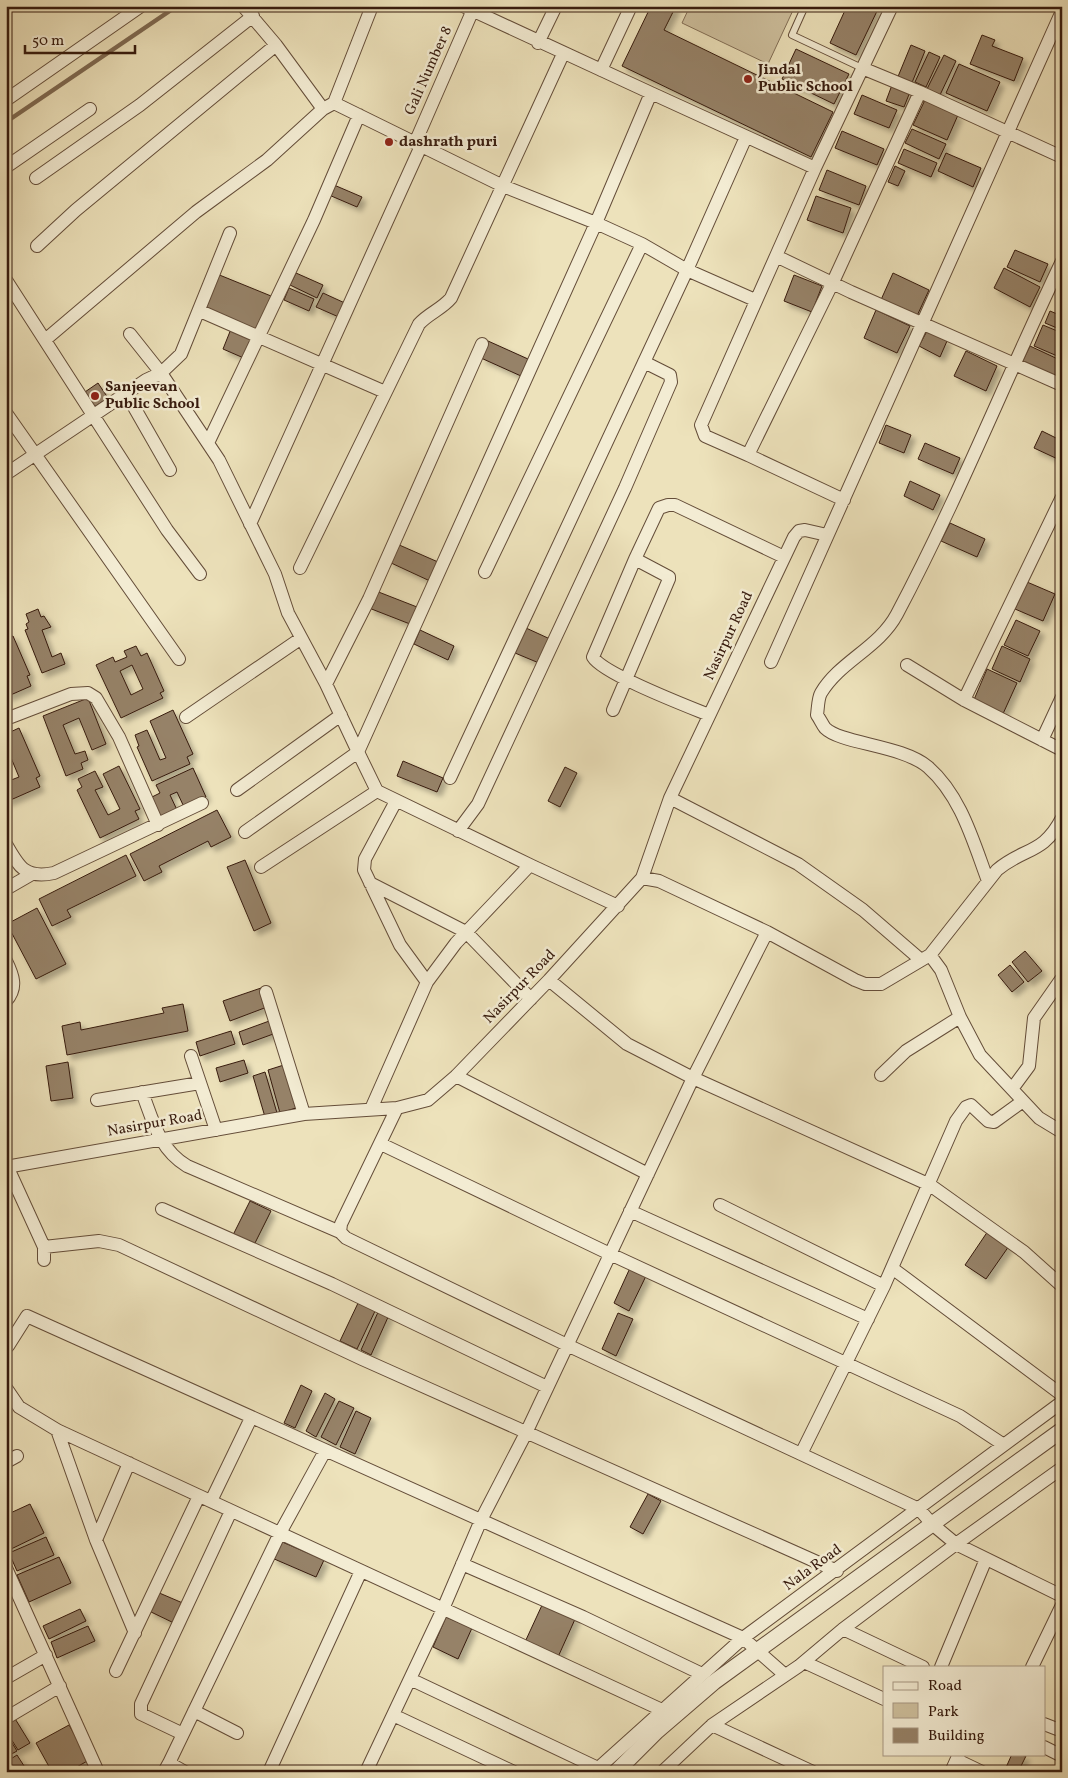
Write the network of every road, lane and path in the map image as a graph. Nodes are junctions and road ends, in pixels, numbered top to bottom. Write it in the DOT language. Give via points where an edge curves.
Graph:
graph roads {
  1 [pos="141,6"];
  2 [pos="244,6"];
  3 [pos="372,6"];
  4 [pos="556,6"];
  5 [pos="631,6"];
  6 [pos="805,6"];
  7 [pos="892,6"];
  8 [pos="468,9"];
  9 [pos="1062,11"];
  10 [pos="253,16"];
  11 [pos="538,43"];
  12 [pos="276,45"];
  13 [pos="563,54"];
  14 [pos="862,68"];
  15 [pos="601,70"];
  16 [pos="920,92"];
  17 [pos="651,93"];
  18 [pos="6,100"];
  19 [pos="328,106"];
  20 [pos="90,109"];
  21 [pos="359,115"];
  22 [pos="1008,134"];
  23 [pos="746,137"];
  24 [pos="418,144"];
  25 [pos="1062,157"];
  26 [pos="6,166"];
  27 [pos="815,168"];
  28 [pos="36,178"];
  29 [pos="503,186"];
  30 [pos="596,223"];
  31 [pos="230,233"];
  32 [pos="642,244"];
  33 [pos="37,246"];
  34 [pos="776,256"];
  35 [pos="1062,261"];
  36 [pos="687,270"];
  37 [pos="6,280"];
  38 [pos="833,282"];
  39 [pos="754,300"];
  40 [pos="200,311"];
  41 [pos="923,324"];
  42 [pos="130,334"];
  43 [pos="259,336"];
  44 [pos="45,340"];
  45 [pos="482,344"];
  46 [pos="644,362"];
  47 [pos="1013,363"];
  48 [pos="322,365"];
  49 [pos="161,373"];
  50 [pos="1062,386"];
  51 [pos="385,392"];
  52 [pos="126,393"];
  53 [pos="6,413"];
  54 [pos="92,417"];
  55 [pos="208,443"];
  56 [pos="34,454"];
  57 [pos="748,455"];
  58 [pos="170,470"];
  59 [pos="6,474"];
  60 [pos="1062,497"];
  61 [pos="844,500"];
  62 [pos="250,524"];
  63 [pos="827,535"];
  64 [pos="784,557"];
  65 [pos="635,559"];
  66 [pos="300,568"];
  67 [pos="485,572"];
  68 [pos="200,574"];
  69 [pos="300,639"];
  70 [pos="179,659"];
  71 [pos="771,662"];
  72 [pos="907,666"];
  73 [pos="627,679"];
  74 [pos="326,684"];
  75 [pos="1062,697"];
  76 [pos="964,700"];
  77 [pos="613,710"];
  78 [pos="341,715"];
  79 [pos="709,716"];
  80 [pos="186,717"];
  81 [pos="6,719"];
  82 [pos="1042,740"];
  83 [pos="1062,750"];
  84 [pos="358,752"];
  85 [pos="450,778"];
  86 [pos="237,790"];
  87 [pos="377,791"];
  88 [pos="670,798"];
  89 [pos="396,800"];
  90 [pos="202,803"];
  91 [pos="1062,818"];
  92 [pos="158,825"];
  93 [pos="458,830"];
  94 [pos="245,832"];
  95 [pos="6,844"];
  96 [pos="530,865"];
  97 [pos="261,867"];
  98 [pos="32,874"];
  99 [pos="642,878"];
  100 [pos="988,881"];
  101 [pos="370,883"];
  102 [pos="6,889"];
  103 [pos="618,906"];
  104 [pos="466,932"];
  105 [pos="767,932"];
  106 [pos="925,957"];
  107 [pos="6,961"];
  108 [pos="1062,978"];
  109 [pos="549,980"];
  110 [pos="427,982"];
  111 [pos="266,992"];
  112 [pos="531,999"];
  113 [pos="6,1001"];
  114 [pos="960,1017"];
  115 [pos="191,1056"];
  116 [pos="881,1075"];
  117 [pos="456,1076"];
  118 [pos="693,1078"];
  119 [pos="200,1083"];
  120 [pos="1012,1089"];
  121 [pos="142,1092"];
  122 [pos="97,1100"];
  123 [pos="1023,1101"];
  124 [pos="397,1108"];
  125 [pos="371,1109"];
  126 [pos="304,1114"];
  127 [pos="216,1130"];
  128 [pos="1062,1132"];
  129 [pos="160,1140"];
  130 [pos="381,1144"];
  131 [pos="7,1167"];
  132 [pos="648,1174"];
  133 [pos="930,1184"];
  134 [pos="720,1205"];
  135 [pos="162,1209"];
  136 [pos="630,1211"];
  137 [pos="340,1232"];
  138 [pos="610,1254"];
  139 [pos="892,1268"];
  140 [pos="884,1286"];
  141 [pos="1062,1286"];
  142 [pos="868,1319"];
  143 [pos="567,1345"];
  144 [pos="7,1346"];
  145 [pos="847,1362"];
  146 [pos="547,1387"];
  147 [pos="6,1388"];
  148 [pos="1062,1395"];
  149 [pos="1062,1402"];
  150 [pos="251,1418"];
  151 [pos="57,1430"];
  152 [pos="1062,1430"];
  153 [pos="526,1433"];
  154 [pos="1004,1444"];
  155 [pos="325,1451"];
  156 [pos="801,1454"];
  157 [pos="129,1463"];
  158 [pos="1062,1468"];
  159 [pos="205,1498"];
  160 [pos="919,1509"];
  161 [pos="231,1511"];
  162 [pos="481,1520"];
  163 [pos="932,1524"];
  164 [pos="280,1533"];
  165 [pos="96,1540"];
  166 [pos="956,1544"];
  167 [pos="986,1559"];
  168 [pos="462,1564"];
  169 [pos="6,1568"];
  170 [pos="361,1571"];
  171 [pos="836,1571"];
  172 [pos="1062,1596"];
  173 [pos="1062,1606"];
  174 [pos="443,1609"];
  175 [pos="843,1629"];
  176 [pos="136,1633"];
  177 [pos="744,1638"];
  178 [pos="757,1650"];
  179 [pos="46,1655"];
  180 [pos="804,1662"];
  181 [pos="921,1666"];
  182 [pos="941,1666"];
  183 [pos="1032,1666"];
  184 [pos="116,1671"];
  185 [pos="702,1674"];
  186 [pos="785,1675"];
  187 [pos="6,1678"];
  188 [pos="410,1679"];
  189 [pos="60,1686"];
  190 [pos="883,1698"];
  191 [pos="662,1710"];
  192 [pos="194,1711"];
  193 [pos="393,1715"];
  194 [pos="6,1718"];
  195 [pos="712,1725"];
  196 [pos="1046,1725"];
  197 [pos="1062,1731"];
  198 [pos="237,1733"];
  199 [pos="183,1734"];
  200 [pos="1046,1748"];
  201 [pos="1062,1756"];
  202 [pos="958,1757"];
  203 [pos="96,1768"];
  204 [pos="166,1768"];
  205 [pos="596,1770"];
  206 [pos="84,1772"];
  207 [pos="185,1772"];
  208 [pos="269,1772"];
  209 [pos="366,1772"];
  210 [pos="514,1772"];
  211 [pos="616,1772"];
  212 [pos="662,1772"];
  213 [pos="813,1772"];
  214 [pos="951,1772"];
  215 [pos="982,1772"];
  1 -- 18 [label="street"];
  2 -- 10 [label="street"];
  3 -- 19 [label="street"];
  4 -- 11 [label="street"];
  5 -- 15 [label="street"];
  6 -- 14 [label="lane" via="792,35"];
  7 -- 14 [label="street"];
  8 -- 11 [label="street"];
  8 -- 24 [label="street, Gali Number 8"];
  9 -- 22 [label="street"];
  10 -- 12 [label="street"];
  10 -- 28 [label="street" via="140,105"];
  11 -- 13 [label="street"];
  12 -- 19 [label="street"];
  12 -- 33 [label="street"];
  13 -- 15 [label="street"];
  13 -- 29 [label="street"];
  14 -- 16 [label="street"];
  14 -- 27 [label="street"];
  15 -- 17 [label="street"];
  16 -- 22 [label="street"];
  16 -- 38 [label="street"];
  17 -- 23 [label="street"];
  17 -- 30 [label="street"];
  19 -- 21 [label="street"];
  19 -- 44 [label="street" via="267,160 196,212"];
  20 -- 26 [label="street"];
  21 -- 24 [label="street"];
  21 -- 43 [label="street"];
  22 -- 25 [label="street"];
  22 -- 41 [label="street"];
  23 -- 27 [label="street"];
  23 -- 36 [label="street"];
  24 -- 29 [label="street"];
  24 -- 48 [label="street, Gali Number 8"];
  27 -- 34 [label="street"];
  29 -- 30 [label="street"];
  29 -- 51 [label="street" via="451,298 419,324"];
  30 -- 32 [label="street"];
  30 -- 84 [label="street"];
  31 -- 40 [label="street"];
  32 -- 36 [label="street"];
  32 -- 67 [label="street"];
  34 -- 38 [label="street"];
  34 -- 39 [label="street"];
  35 -- 47 [label="street"];
  36 -- 39 [label="street"];
  36 -- 46 [label="street"];
  37 -- 44 [label="street"];
  38 -- 41 [label="street"];
  38 -- 57 [label="street"];
  39 -- 57 [label="street" via="701,425 705,436"];
  40 -- 43 [label="street"];
  40 -- 49 [label="street" via="181,354"];
  41 -- 47 [label="street"];
  41 -- 61 [label="street"];
  42 -- 49 [label="street"];
  43 -- 48 [label="street"];
  43 -- 55 [label="street"];
  44 -- 54 [label="street"];
  45 -- 74 [label="street" via="368,599"];
  46 -- 85 [label="street"];
  46 -- 93 [label="street" via="670,375 671,382 478,804"];
  47 -- 50 [label="street"];
  47 -- 100 [label="street" via="950,506 890,626 820,694 817,715 826,729 894,749 927,766 944,785 964,817"];
  48 -- 51 [label="street"];
  48 -- 62 [label="street, Gali Number 8"];
  49 -- 52 [label="street"];
  49 -- 55 [label="street"];
  51 -- 66 [label="street"];
  52 -- 54 [label="street"];
  52 -- 58 [label="street"];
  53 -- 56 [label="street"];
  54 -- 56 [label="street"];
  54 -- 68 [label="street"];
  55 -- 62 [label="street"];
  56 -- 59 [label="street"];
  56 -- 70 [label="street"];
  57 -- 61 [label="street"];
  60 -- 76 [label="street"];
  61 -- 63 [label="street"];
  62 -- 69 [label="street" via="275,574"];
  63 -- 64 [label="street, Nasirpur Road" via="799,531"];
  63 -- 71 [label="street"];
  64 -- 65 [label="street" via="675,505 668,505 659,508"];
  64 -- 79 [label="street, Nasirpur Road"];
  65 -- 73 [label="street" via="593,657 596,662"];
  65 -- 73 [label="street" via="669,579"];
  69 -- 74 [label="street"];
  69 -- 80 [label="street"];
  72 -- 76 [label="street"];
  73 -- 77 [label="street"];
  73 -- 79 [label="street"];
  74 -- 78 [label="street"];
  75 -- 82 [label="street"];
  76 -- 82 [label="street"];
  78 -- 84 [label="street"];
  78 -- 86 [label="street"];
  79 -- 88 [label="street, Nasirpur Road"];
  81 -- 92 [label="street" via="71,694 88,693 96,698 119,737"];
  82 -- 83 [label="street"];
  84 -- 87 [label="street"];
  84 -- 94 [label="street"];
  87 -- 89 [label="street"];
  87 -- 97 [label="street"];
  88 -- 99 [label="street, Nasirpur Road"];
  88 -- 106 [label="street" via="798,864"];
  89 -- 93 [label="street"];
  89 -- 101 [label="street" via="365,859 364,870"];
  90 -- 92 [label="street"];
  91 -- 100 [label="street" via="1038,848 1006,862"];
  92 -- 98 [label="street" via="54,874"];
  93 -- 96 [label="street"];
  95 -- 98 [label="street" via="22,868"];
  96 -- 103 [label="street"];
  96 -- 104 [label="street"];
  98 -- 102 [label="street"];
  99 -- 103 [label="street, Nasirpur Road"];
  99 -- 105 [label="street" via="659,881"];
  100 -- 106 [label="street"];
  101 -- 104 [label="street"];
  101 -- 110 [label="street" via="400,945"];
  103 -- 109 [label="street, Nasirpur Road"];
  104 -- 110 [label="street"];
  104 -- 112 [label="street"];
  105 -- 106 [label="street" via="865,984 881,984"];
  105 -- 118 [label="street"];
  106 -- 114 [label="street" via="941,970"];
  107 -- 113 [label="street" via="14,988"];
  108 -- 120 [label="street" via="1034,1018 1030,1066"];
  109 -- 112 [label="street, Nasirpur Road"];
  109 -- 118 [label="street" via="613,1035"];
  110 -- 125 [label="street"];
  111 -- 126 [label="street"];
  112 -- 117 [label="street, Nasirpur Road"];
  114 -- 116 [label="street" via="906,1052"];
  114 -- 120 [label="street" via="980,1055"];
  115 -- 119 [label="street"];
  117 -- 124 [label="street, Nasirpur Road" via="428,1100"];
  117 -- 132 [label="street"];
  118 -- 132 [label="street"];
  118 -- 133 [label="street"];
  119 -- 121 [label="street"];
  119 -- 127 [label="street"];
  120 -- 123 [label="street"];
  121 -- 122 [label="street"];
  121 -- 129 [label="street"];
  123 -- 128 [label="street" via="1038,1118"];
  123 -- 133 [label="street" via="994,1122 988,1121 971,1105 966,1107 956,1121"];
  124 -- 125 [label="street, Nasirpur Road"];
  124 -- 130 [label="street"];
  125 -- 126 [label="street, Nasirpur Road"];
  126 -- 127 [label="street, Nasirpur Road"];
  127 -- 129 [label="street, Nasirpur Road"];
  129 -- 131 [label="street, Nasirpur Road"];
  129 -- 137 [label="street" via="174,1158 187,1166"];
  130 -- 137 [label="street"];
  130 -- 138 [label="street"];
  131 -- 153 [label="street" via="44,1254 99,1241 119,1245"];
  132 -- 136 [label="street"];
  133 -- 139 [label="street"];
  133 -- 141 [label="street" via="1024,1252"];
  134 -- 140 [label="street"];
  135 -- 146 [label="street" via="332,1284"];
  136 -- 138 [label="street"];
  136 -- 142 [label="street"];
  137 -- 143 [label="street" via="346,1238"];
  138 -- 143 [label="street"];
  138 -- 145 [label="street"];
  139 -- 140 [label="street"];
  139 -- 148 [label="street"];
  140 -- 142 [label="street"];
  142 -- 145 [label="street"];
  143 -- 146 [label="street"];
  143 -- 156 [label="street"];
  144 -- 150 [label="street" via="27,1316"];
  145 -- 154 [label="street" via="960,1416"];
  145 -- 156 [label="street"];
  146 -- 153 [label="street"];
  147 -- 151 [label="street" via="19,1407"];
  149 -- 154 [label="street, Nala Road"];
  150 -- 155 [label="street"];
  150 -- 159 [label="street"];
  151 -- 157 [label="street"];
  151 -- 165 [label="street"];
  152 -- 163 [label="street"];
  153 -- 162 [label="street"];
  153 -- 171 [label="street"];
  154 -- 160 [label="street, Nala Road"];
  155 -- 162 [label="street"];
  155 -- 164 [label="street"];
  156 -- 160 [label="street"];
  157 -- 159 [label="street"];
  157 -- 165 [label="street"];
  158 -- 166 [label="street"];
  159 -- 161 [label="street"];
  159 -- 176 [label="street"];
  160 -- 163 [label="street"];
  160 -- 171 [label="street, Nala Road"];
  161 -- 164 [label="street"];
  161 -- 199 [label="street" via="141,1704 141,1714"];
  162 -- 168 [label="street"];
  162 -- 177 [label="street"];
  163 -- 166 [label="street"];
  163 -- 178 [label="street"];
  164 -- 170 [label="street"];
  164 -- 192 [label="street"];
  165 -- 176 [label="street"];
  166 -- 167 [label="street"];
  166 -- 175 [label="street"];
  167 -- 172 [label="street"];
  167 -- 182 [label="street"];
  168 -- 174 [label="street"];
  168 -- 185 [label="street"];
  169 -- 179 [label="street"];
  170 -- 174 [label="street"];
  170 -- 208 [label="street"];
  171 -- 177 [label="street, Nala Road"];
  173 -- 183 [label="street"];
  174 -- 188 [label="street"];
  174 -- 191 [label="street"];
  175 -- 180 [label="street"];
  175 -- 181 [label="street"];
  176 -- 184 [label="street"];
  177 -- 178 [label="street"];
  177 -- 185 [label="street, Nala Road"];
  178 -- 186 [label="street"];
  178 -- 211 [label="street" via="657,1731"];
  179 -- 187 [label="street"];
  179 -- 189 [label="street"];
  180 -- 186 [label="street"];
  180 -- 190 [label="street"];
  185 -- 191 [label="street, Nala Road"];
  186 -- 195 [label="street"];
  188 -- 193 [label="street"];
  188 -- 205 [label="street"];
  189 -- 194 [label="street"];
  189 -- 203 [label="street"];
  191 -- 205 [label="street, Nala Road"];
  192 -- 198 [label="street"];
  192 -- 199 [label="street"];
  193 -- 209 [label="street"];
  193 -- 210 [label="street"];
  195 -- 212 [label="street"];
  195 -- 213 [label="street"];
  196 -- 197 [label="street"];
  199 -- 204 [label="street"];
  200 -- 201 [label="street"];
  202 -- 214 [label="street"];
  202 -- 215 [label="street"];
  203 -- 206 [label="street"];
  204 -- 207 [label="street"];
}
